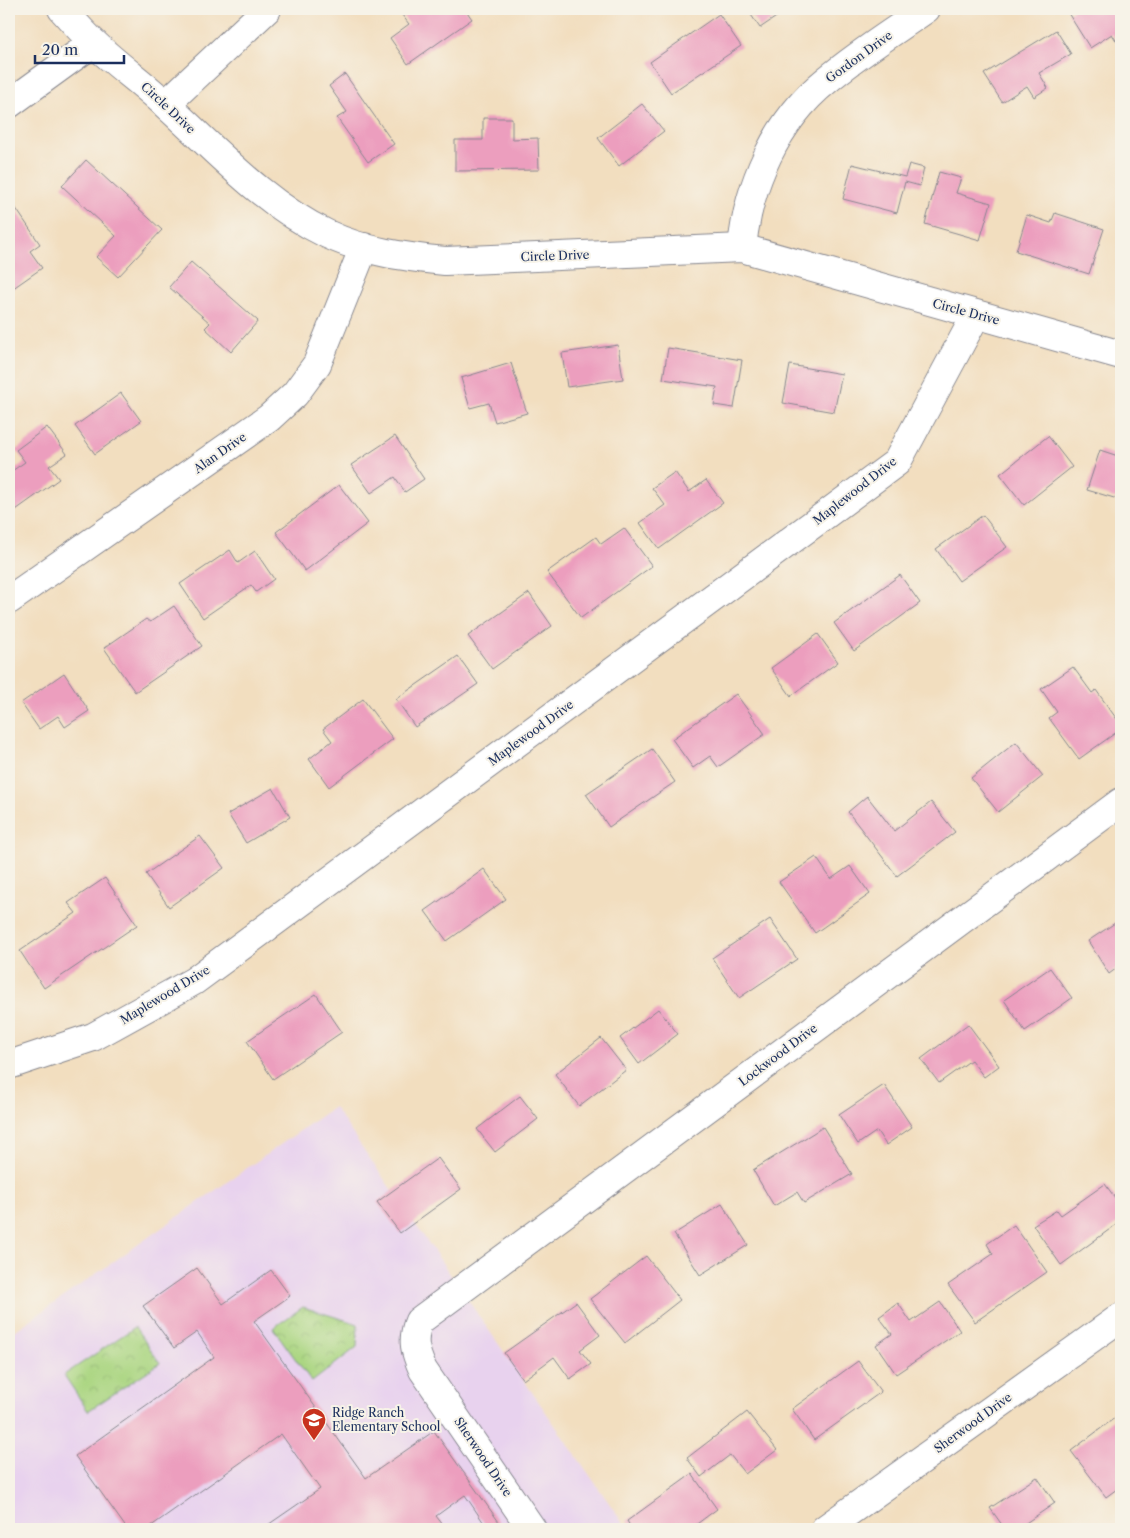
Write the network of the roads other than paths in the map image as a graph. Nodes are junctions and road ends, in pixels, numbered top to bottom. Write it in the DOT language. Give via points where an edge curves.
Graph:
graph roads {
  1 [pos="62,9"];
  2 [pos="267,9"];
  3 [pos="926,9"];
  4 [pos="93,43"];
  5 [pos="9,104"];
  6 [pos="166,104"];
  7 [pos="364,247"];
  8 [pos="742,248"];
  9 [pos="976,315"];
  10 [pos="1121,355"];
  11 [pos="9,600"];
  12 [pos="1121,802"];
  13 [pos="9,1065"];
  14 [pos="436,1309"];
  15 [pos="1121,1316"];
  16 [pos="532,1529"];
  17 [pos="825,1529"];
  1 -- 4 [label="street, Circle Drive"];
  2 -- 6 [label="street"];
  3 -- 8 [label="street, Gordon Drive" via="826,80 797,110 773,144 756,182"];
  4 -- 5 [label="street"];
  4 -- 6 [label="street, Circle Drive"];
  6 -- 7 [label="street, Circle Drive" via="208,145 288,211 328,234"];
  7 -- 8 [label="street, Circle Drive" via="400,256 445,261"];
  7 -- 11 [label="street, Alan Drive" via="317,364 295,394 269,418"];
  8 -- 9 [label="street, Circle Drive"];
  9 -- 10 [label="street, Circle Drive"];
  9 -- 13 [label="street, Maplewood Drive" via="897,462 194,981 93,1037"];
  12 -- 14 [label="street, Lockwood Drive"];
  14 -- 16 [label="street, Sherwood Drive" via="419,1321 413,1334 414,1350 424,1370"];
  15 -- 17 [label="street, Sherwood Drive"];
}
